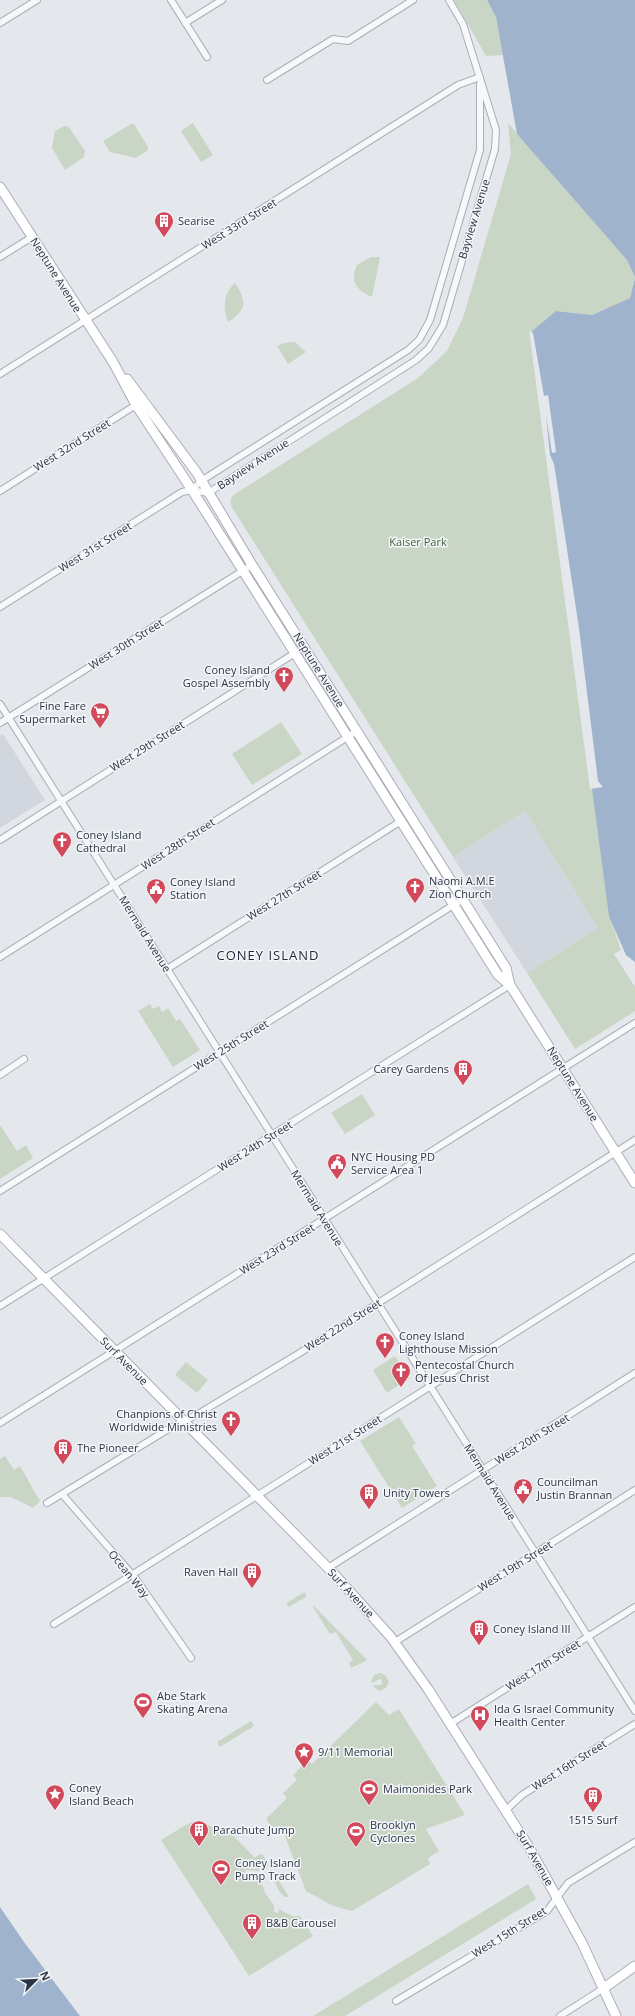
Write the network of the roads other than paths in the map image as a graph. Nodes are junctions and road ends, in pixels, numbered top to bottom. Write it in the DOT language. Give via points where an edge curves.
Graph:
graph roads {
  1 [pos="37,0"];
  2 [pos="171,0"];
  3 [pos="222,0"];
  4 [pos="413,0"];
  5 [pos="449,0"];
  6 [pos="0,23"];
  7 [pos="185,23"];
  8 [pos="207,57"];
  9 [pos="480,78"];
  10 [pos="267,80"];
  11 [pos="0,187"];
  12 [pos="32,236"];
  13 [pos="0,257"];
  14 [pos="85,321"];
  15 [pos="0,374"];
  16 [pos="140,403"];
  17 [pos="201,481"];
  18 [pos="192,490"];
  19 [pos="0,491"];
  20 [pos="208,493"];
  21 [pos="252,565"];
  22 [pos="242,571"];
  23 [pos="0,607"];
  24 [pos="295,653"];
  25 [pos="0,704"];
  26 [pos="8,718"];
  27 [pos="0,723"];
  28 [pos="357,731"];
  29 [pos="348,737"];
  30 [pos="61,802"];
  31 [pos="401,821"];
  32 [pos="0,840"];
  33 [pos="114,885"];
  34 [pos="463,899"];
  35 [pos="454,904"];
  36 [pos="0,957"];
  37 [pos="167,969"];
  38 [pos="510,985"];
  39 [pos="635,1023"];
  40 [pos="219,1052"];
  41 [pos="24,1059"];
  42 [pos="563,1068"];
  43 [pos="0,1074"];
  44 [pos="272,1136"];
  45 [pos="635,1140"];
  46 [pos="616,1152"];
  47 [pos="635,1183"];
  48 [pos="0,1191"];
  49 [pos="324,1219"];
  50 [pos="0,1234"];
  51 [pos="635,1257"];
  52 [pos="44,1279"];
  53 [pos="377,1303"];
  54 [pos="0,1306"];
  55 [pos="114,1352"];
  56 [pos="635,1373"];
  57 [pos="430,1386"];
  58 [pos="184,1421"];
  59 [pos="0,1423"];
  60 [pos="483,1470"];
  61 [pos="635,1490"];
  62 [pos="62,1494"];
  63 [pos="256,1496"];
  64 [pos="47,1503"];
  65 [pos="535,1553"];
  66 [pos="328,1568"];
  67 [pos="132,1574"];
  68 [pos="635,1607"];
  69 [pos="54,1624"];
  70 [pos="588,1636"];
  71 [pos="395,1642"];
  72 [pos="191,1658"];
  73 [pos="635,1712"];
  74 [pos="450,1724"];
  75 [pos="635,1724"];
  76 [pos="506,1810"];
  77 [pos="635,1842"];
  78 [pos="558,1897"];
  79 [pos="635,1966"];
  80 [pos="604,1988"];
  81 [pos="396,2001"];
  82 [pos="560,2016"];
  83 [pos="616,2016"];
  1 -- 6 [label="street"];
  2 -- 7 [label="street"];
  3 -- 7 [label="street"];
  4 -- 10 [label="street" via="348,41 333,39"];
  5 -- 9 [label="street, Bayview Avenue" via="464,24"];
  7 -- 8 [label="street"];
  9 -- 14 [label="street, West 33rd Street" via="458,86"];
  9 -- 17 [label="street, Bayview Avenue" via="480,150 430,320 418,340 408,350"];
  9 -- 20 [label="street, Bayview Avenue" via="496,130 495,150 443,325 429,348 416,360"];
  11 -- 12 [label="main road, Neptune Avenue"];
  12 -- 13 [label="street"];
  12 -- 14 [label="main road, Neptune Avenue"];
  14 -- 15 [label="street, West 33rd Street"];
  14 -- 16 [label="main road, Neptune Avenue"];
  16 -- 17 [label="main road, Neptune Avenue"];
  16 -- 18 [label="main road, Neptune Avenue"];
  16 -- 19 [label="street, West 32nd Street"];
  17 -- 18 [label="street, Bayview Avenue"];
  17 -- 20 [label="main road, Neptune Avenue"];
  18 -- 20 [label="street, Bayview Avenue"];
  18 -- 22 [label="main road, Neptune Avenue"];
  18 -- 23 [label="street, West 31st Street" via="182,492"];
  20 -- 21 [label="main road, Neptune Avenue"];
  21 -- 22 [label="street, West 30th Street"];
  21 -- 28 [label="main road, Neptune Avenue"];
  22 -- 24 [label="main road, Neptune Avenue"];
  22 -- 26 [label="street, West 30th Street"];
  24 -- 29 [label="main road, Neptune Avenue"];
  24 -- 30 [label="street, West 29th Street"];
  25 -- 26 [label="street, Mermaid Avenue"];
  26 -- 27 [label="street, West 30th Street"];
  26 -- 30 [label="street, Mermaid Avenue"];
  28 -- 29 [label="street, West 28th Street"];
  28 -- 34 [label="main road, Neptune Avenue"];
  29 -- 31 [label="main road, Neptune Avenue"];
  29 -- 33 [label="street, West 28th Street"];
  30 -- 32 [label="street, West 29th Street"];
  30 -- 33 [label="street, Mermaid Avenue"];
  31 -- 35 [label="main road, Neptune Avenue"];
  31 -- 37 [label="street, West 27th Street"];
  33 -- 36 [label="street, West 28th Street"];
  33 -- 37 [label="street, Mermaid Avenue"];
  34 -- 35 [label="street, West 25th Street"];
  34 -- 38 [label="main road, Neptune Avenue" via="506,968"];
  35 -- 38 [label="main road, Neptune Avenue" via="498,975"];
  35 -- 40 [label="street, West 25th Street"];
  37 -- 40 [label="street, Mermaid Avenue"];
  38 -- 42 [label="main road, Neptune Avenue"];
  38 -- 44 [label="street, West 24th Street"];
  39 -- 42 [label="street, West 23rd Street"];
  40 -- 44 [label="street, Mermaid Avenue"];
  40 -- 48 [label="street, West 25th Street"];
  41 -- 43 [label="street"];
  42 -- 46 [label="main road, Neptune Avenue"];
  42 -- 49 [label="street, West 23rd Street"];
  44 -- 49 [label="street, Mermaid Avenue"];
  44 -- 52 [label="street, West 24th Street"];
  45 -- 46 [label="street, West 22nd Street"];
  46 -- 47 [label="main road, Neptune Avenue"];
  46 -- 53 [label="street, West 22nd Street"];
  49 -- 53 [label="street, Mermaid Avenue"];
  49 -- 55 [label="street, West 23rd Street"];
  50 -- 52 [label="main road, Surf Avenue"];
  51 -- 57 [label="street, West 21st Street"];
  52 -- 54 [label="street, West 24th Street"];
  52 -- 55 [label="main road, Surf Avenue"];
  53 -- 57 [label="street, Mermaid Avenue"];
  53 -- 58 [label="street, West 22nd Street" via="291,1358"];
  55 -- 58 [label="main road, Surf Avenue"];
  55 -- 59 [label="street, West 23rd Street"];
  56 -- 60 [label="street, West 20th Street"];
  57 -- 60 [label="street, Mermaid Avenue"];
  57 -- 63 [label="street, West 21st Street"];
  58 -- 62 [label="street, West 22nd Street"];
  58 -- 63 [label="main road, Surf Avenue"];
  60 -- 65 [label="street, Mermaid Avenue"];
  60 -- 66 [label="street, West 20th Street"];
  61 -- 65 [label="street, West 19th Street"];
  62 -- 64 [label="street, West 22nd Street"];
  62 -- 67 [label="street, Ocean Way"];
  63 -- 66 [label="main road, Surf Avenue"];
  63 -- 67 [label="street, West 21st Street"];
  65 -- 70 [label="street, Mermaid Avenue"];
  65 -- 71 [label="street, West 19th Street"];
  66 -- 71 [label="main road, Surf Avenue"];
  67 -- 69 [label="street, West 21st Street"];
  67 -- 72 [label="street, Ocean Way"];
  68 -- 70 [label="street, West 17th Street"];
  70 -- 73 [label="street, Mermaid Avenue"];
  70 -- 74 [label="street, West 17th Street"];
  71 -- 74 [label="main road, Surf Avenue"];
  74 -- 76 [label="main road, Surf Avenue"];
  75 -- 76 [label="street, West 16th Street" via="522,1795"];
  76 -- 78 [label="main road, Surf Avenue"];
  77 -- 78 [label="street, West 15th Street" via="568,1883"];
  78 -- 80 [label="main road, Surf Avenue"];
  78 -- 81 [label="street, West 15th Street" via="547,1911"];
  79 -- 80 [label="main road"];
  80 -- 82 [label="street"];
  80 -- 83 [label="main road, Surf Avenue"];
}
